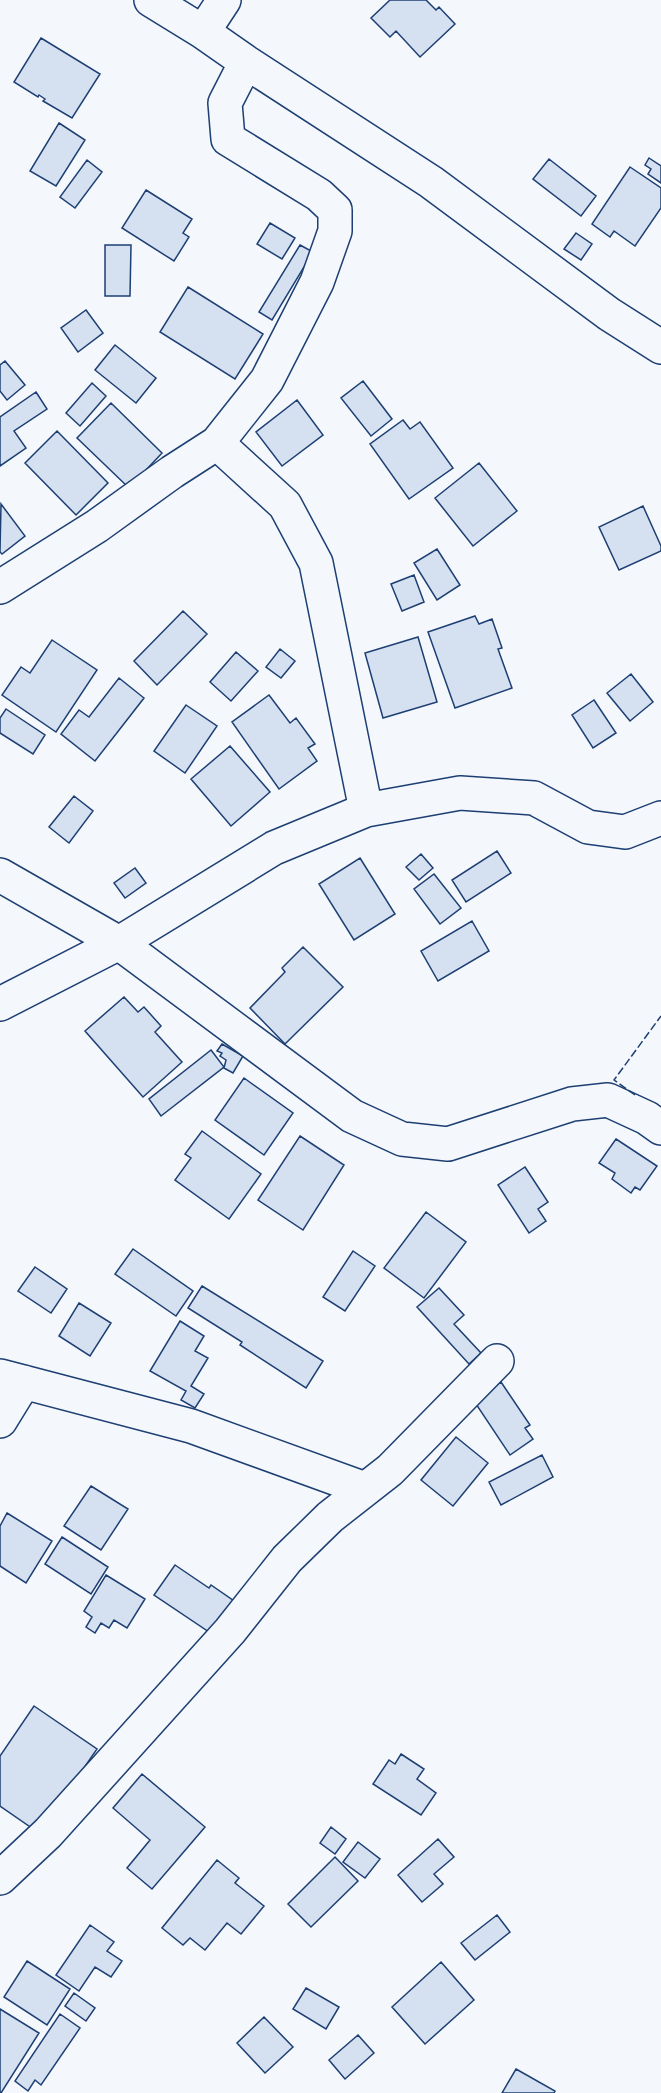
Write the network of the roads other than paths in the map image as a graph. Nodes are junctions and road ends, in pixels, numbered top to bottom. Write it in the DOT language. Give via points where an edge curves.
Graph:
graph roads {
  1 [pos="151,0"];
  2 [pos="224,0"];
  3 [pos="203,32"];
  4 [pos="246,62"];
  5 [pos="661,347"];
  6 [pos="217,443"];
  7 [pos="0,586"];
  8 [pos="366,810"];
  9 [pos="661,818"];
  10 [pos="0,875"];
  11 [pos="120,943"];
  12 [pos="0,1004"];
  13 [pos="661,1128"];
  14 [pos="497,1361"];
  15 [pos="12,1379"];
  16 [pos="0,1421"];
  17 [pos="365,1489"];
  18 [pos="0,1878"];
  1 -- 3 [label="street"];
  2 -- 3 [label="street"];
  3 -- 4 [label="street"];
  4 -- 5 [label="street" via="431,182 609,314"];
  4 -- 6 [label="street" via="225,103 228,139 319,195 335,210 335,231 317,282 267,380"];
  6 -- 7 [label="street" via="98,526"];
  6 -- 8 [label="street" via="285,505 316,563"];
  8 -- 9 [label="street" via="460,793 534,798 588,827 625,832"];
  8 -- 11 [label="street" via="274,848"];
  10 -- 11 [label="street"];
  11 -- 12 [label="street"];
  11 -- 13 [label="street" via="352,1116 402,1138 448,1144 572,1104 608,1100"];
  14 -- 17 [label="street" via="390,1470"];
  15 -- 16 [label="street"];
  15 -- 17 [label="street" via="191,1426"];
  17 -- 18 [label="street" via="286,1559 230,1631 48,1833"];
}
